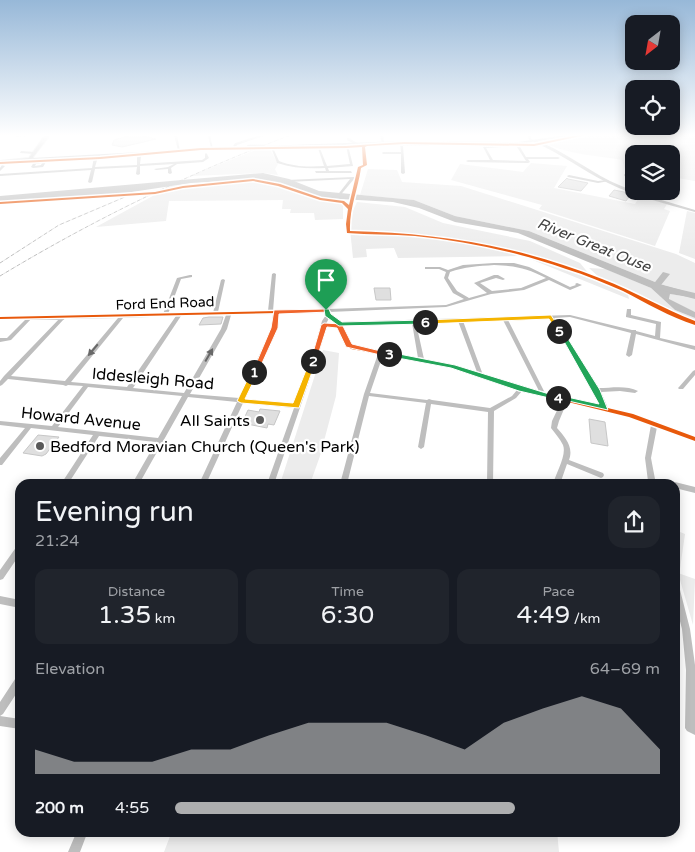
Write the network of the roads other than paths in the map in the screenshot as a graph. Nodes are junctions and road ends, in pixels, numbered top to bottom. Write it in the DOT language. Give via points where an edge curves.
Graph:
graph roads {
  1 [pos="92,175"];
  2 [pos="596,175"];
  3 [pos="569,176"];
  4 [pos="607,181"];
  5 [pos="90,182"];
  6 [pos="625,188"];
  7 [pos="657,200"];
  8 [pos="695,211"];
  9 [pos="427,268"];
  10 [pos="324,271"];
  11 [pos="448,271"];
  12 [pos="274,274"];
  13 [pos="190,276"];
  14 [pos="503,279"];
  15 [pos="548,279"];
  16 [pos="223,280"];
  17 [pos="577,284"];
  18 [pos="491,293"];
  19 [pos="468,299"];
  20 [pos="629,310"];
  21 [pos="273,312"];
  22 [pos="215,313"];
  23 [pos="228,313"];
  24 [pos="327,313"];
  25 [pos="165,315"];
  26 [pos="179,315"];
  27 [pos="121,317"];
  28 [pos="551,317"];
  29 [pos="0,318"];
  30 [pos="30,318"];
  31 [pos="63,318"];
  32 [pos="505,319"];
  33 [pos="460,320"];
  34 [pos="414,323"];
  35 [pos="324,325"];
  36 [pos="340,325"];
  37 [pos="634,332"];
  38 [pos="658,337"];
  39 [pos="0,340"];
  40 [pos="695,348"];
  41 [pos="381,353"];
  42 [pos="629,355"];
  43 [pos="421,359"];
  44 [pos="695,372"];
  45 [pos="481,376"];
  46 [pos="6,378"];
  47 [pos="0,384"];
  48 [pos="66,384"];
  49 [pos="86,386"];
  50 [pos="680,388"];
  51 [pos="129,389"];
  52 [pos="522,389"];
  53 [pos="597,390"];
  54 [pos="634,392"];
  55 [pos="367,394"];
  56 [pos="543,394"];
  57 [pos="186,395"];
  58 [pos="565,399"];
  59 [pos="241,401"];
  60 [pos="429,401"];
  61 [pos="296,406"];
  62 [pos="605,408"];
  63 [pos="491,410"];
  64 [pos="655,422"];
  65 [pos="0,423"];
  66 [pos="30,426"];
  67 [pos="53,429"];
  68 [pos="97,434"];
  69 [pos="695,439"];
  70 [pos="159,440"];
  71 [pos="421,447"];
  72 [pos="565,461"];
  73 [pos="0,464"];
  74 [pos="601,475"];
  75 [pos="67,479"];
  76 [pos="137,479"];
  77 [pos="204,479"];
  78 [pos="272,479"];
  79 [pos="344,479"];
  80 [pos="490,479"];
  81 [pos="558,479"];
  82 [pos="652,479"];
  83 [pos="680,486"];
  84 [pos="695,490"];
  85 [pos="15,555"];
  86 [pos="0,577"];
  87 [pos="0,600"];
  88 [pos="15,603"];
  89 [pos="680,614"];
  90 [pos="693,670"];
  91 [pos="15,687"];
  92 [pos="0,711"];
  93 [pos="0,721"];
  94 [pos="15,723"];
  95 [pos="695,730"];
  96 [pos="80,837"];
  97 [pos="74,852"];
  1 -- 5 [label="street"];
  2 -- 4 [label="street"];
  3 -- 4 [label="street"];
  4 -- 6 [label="street"];
  7 -- 8 [label="street"];
  9 -- 11 [label="street"];
  10 -- 24 [label="street"];
  11 -- 15 [label="street" via="460,267 515,265"];
  11 -- 19 [label="street" via="446,278 455,292"];
  12 -- 21 [label="street"];
  13 -- 25 [label="street" via="179,278"];
  14 -- 18 [label="street" via="496,276 476,283"];
  15 -- 17 [label="street" via="570,289 580,285"];
  15 -- 18 [label="street, Ford End Road" via="522,289"];
  16 -- 22 [label="street"];
  18 -- 19 [label="street, Ford End Road"];
  19 -- 24 [label="street, Ford End Road" via="440,307"];
  20 -- 38 [label="street" via="628,316 659,323"];
  21 -- 23 [label="street, Ford End Road"];
  21 -- 24 [label="street, Ford End Road"];
  21 -- 59 [label="street" via="275,328"];
  22 -- 23 [label="street, Ford End Road"];
  22 -- 26 [label="street, Ford End Road"];
  57 -- 23 [label="street, one-way" via="224,329"];
  24 -- 35 [label="street"];
  24 -- 36 [label="street"];
  25 -- 26 [label="street, Ford End Road"];
  25 -- 27 [label="street, Ford End Road"];
  26 -- 51 [label="street"];
  27 -- 31 [label="street, Ford End Road"];
  27 -- 48 [label="street, one-way"];
  28 -- 32 [label="street"];
  28 -- 37 [label="street" via="570,316"];
  28 -- 53 [label="street"];
  29 -- 30 [label="street, Ford End Road"];
  30 -- 31 [label="street, Ford End Road"];
  30 -- 39 [label="street" via="9,340"];
  31 -- 46 [label="street"];
  32 -- 33 [label="street"];
  32 -- 56 [label="street"];
  33 -- 34 [label="street"];
  33 -- 45 [label="street"];
  34 -- 36 [label="street"];
  34 -- 43 [label="street"];
  35 -- 36 [label="street"];
  35 -- 61 [label="street"];
  36 -- 41 [label="street" via="349,346"];
  37 -- 38 [label="street"];
  37 -- 42 [label="street"];
  38 -- 40 [label="street"];
  41 -- 43 [label="street"];
  41 -- 55 [label="street"];
  43 -- 45 [label="street"];
  44 -- 50 [label="street"];
  45 -- 52 [label="street"];
  46 -- 47 [label="street"];
  46 -- 48 [label="street, Iddesleigh Road"];
  48 -- 49 [label="street, Iddesleigh Road"];
  49 -- 51 [label="street, Iddesleigh Road"];
  49 -- 67 [label="street"];
  51 -- 57 [label="street, Iddesleigh Road"];
  52 -- 56 [label="street"];
  52 -- 63 [label="street"];
  53 -- 54 [label="street" via="620,388"];
  53 -- 62 [label="street"];
  55 -- 60 [label="street"];
  55 -- 79 [label="street"];
  56 -- 58 [label="street"];
  57 -- 59 [label="street, Iddesleigh Road"];
  57 -- 70 [label="street"];
  58 -- 62 [label="street"];
  58 -- 72 [label="street" via="564,409 554,420 554,428 568,445"];
  59 -- 61 [label="street, Iddesleigh Road"];
  59 -- 77 [label="street"];
  60 -- 63 [label="street"];
  60 -- 71 [label="street"];
  61 -- 78 [label="street"];
  62 -- 64 [label="street"];
  63 -- 80 [label="street"];
  64 -- 69 [label="street"];
  64 -- 82 [label="street" via="648,458"];
  65 -- 66 [label="street, Howard Avenue"];
  66 -- 67 [label="street, Howard Avenue"];
  66 -- 73 [label="street"];
  67 -- 68 [label="street, Howard Avenue"];
  68 -- 70 [label="street, Howard Avenue"];
  68 -- 75 [label="street"];
  70 -- 76 [label="street"];
  72 -- 74 [label="street"];
  72 -- 81 [label="street"];
  83 -- 84 [label="street"];
  85 -- 86 [label="street"];
  87 -- 88 [label="street"];
  89 -- 90 [label="street"];
  90 -- 95 [label="street" via="690,728"];
  91 -- 92 [label="street"];
  93 -- 94 [label="street"];
  96 -- 97 [label="street"];
}
